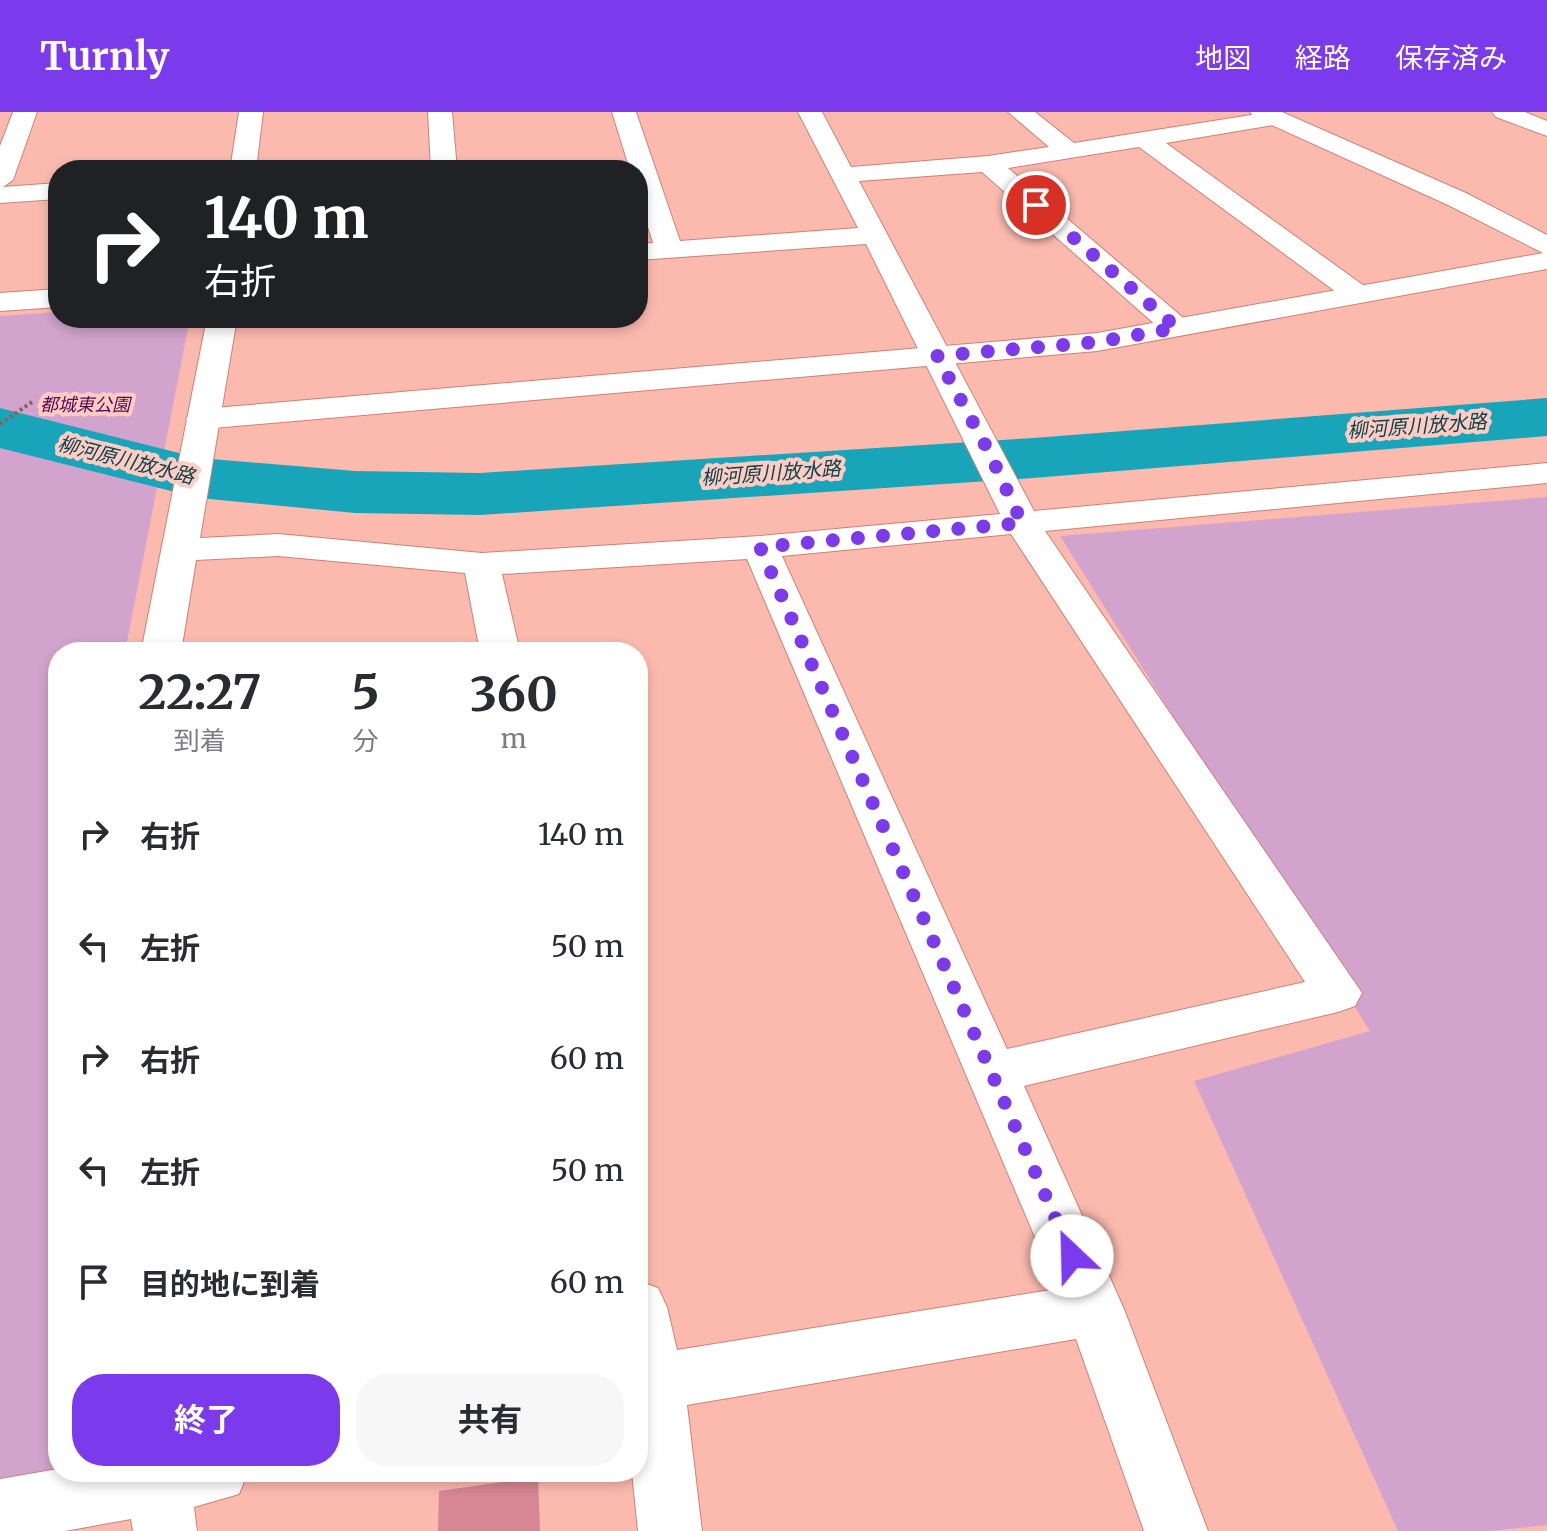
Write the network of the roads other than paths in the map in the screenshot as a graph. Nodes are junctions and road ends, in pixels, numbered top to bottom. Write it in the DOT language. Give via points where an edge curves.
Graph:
graph roads {
  1 [pos="25,112"];
  2 [pos="251,112"];
  3 [pos="440,112"];
  4 [pos="624,112"];
  5 [pos="810,112"];
  6 [pos="1020,112"];
  7 [pos="1504,112"];
  8 [pos="1269,115"];
  9 [pos="1547,129"];
  10 [pos="1144,139"];
  11 [pos="1068,150"];
  12 [pos="244,160"];
  13 [pos="443,160"];
  14 [pos="640,160"];
  15 [pos="988,164"];
  16 [pos="843,175"];
  17 [pos="0,180"];
  18 [pos="648,185"];
  19 [pos="48,192"];
  20 [pos="0,195"];
  21 [pos="874,235"];
  22 [pos="1547,246"];
  23 [pos="669,249"];
  24 [pos="648,251"];
  25 [pos="1547,261"];
  26 [pos="1357,294"];
  27 [pos="48,299"];
  28 [pos="0,302"];
  29 [pos="220,328"];
  30 [pos="1177,328"];
  31 [pos="937,356"];
  32 [pos="202,419"];
  33 [pos="1547,473"];
  34 [pos="1018,516"];
  35 [pos="183,535"];
  36 [pos="760,547"];
  37 [pos="482,564"];
  38 [pos="163,642"];
  39 [pos="498,642"];
  40 [pos="992,1073"];
  41 [pos="1095,1309"];
  42 [pos="648,1383"];
  43 [pos="648,1395"];
  44 [pos="193,1482"];
  45 [pos="160,1496"];
  46 [pos="0,1511"];
  47 [pos="670,1531"];
  48 [pos="1176,1531"];
  1 -- 17 [label="street"];
  2 -- 12 [label="street"];
  3 -- 13 [label="street"];
  4 -- 14 [label="street"];
  5 -- 16 [label="street"];
  6 -- 11 [label="street"];
  7 -- 9 [label="street"];
  8 -- 10 [label="street"];
  8 -- 22 [label="street" via="1457,199"];
  10 -- 11 [label="street"];
  10 -- 26 [label="street"];
  11 -- 15 [label="street"];
  15 -- 16 [label="street"];
  15 -- 30 [label="street"];
  16 -- 21 [label="street"];
  18 -- 23 [label="street"];
  19 -- 20 [label="street"];
  21 -- 23 [label="street"];
  21 -- 31 [label="street"];
  23 -- 24 [label="street"];
  25 -- 26 [label="street"];
  26 -- 30 [label="street"];
  27 -- 28 [label="street"];
  29 -- 32 [label="street"];
  30 -- 31 [label="street" via="1097,342"];
  31 -- 32 [label="street"];
  31 -- 34 [label="street"];
  32 -- 35 [label="street"];
  33 -- 34 [label="street"];
  34 -- 36 [label="street"];
  34 -- 40 [label="street" via="1338,993"];
  35 -- 37 [label="street"];
  35 -- 38 [label="street"];
  36 -- 37 [label="street"];
  36 -- 40 [label="street"];
  37 -- 39 [label="street"];
  40 -- 41 [label="street"];
  41 -- 42 [label="street"];
  41 -- 48 [label="street"];
  43 -- 47 [label="street"];
  44 -- 45 [label="street"];
  45 -- 46 [label="street"];
}
